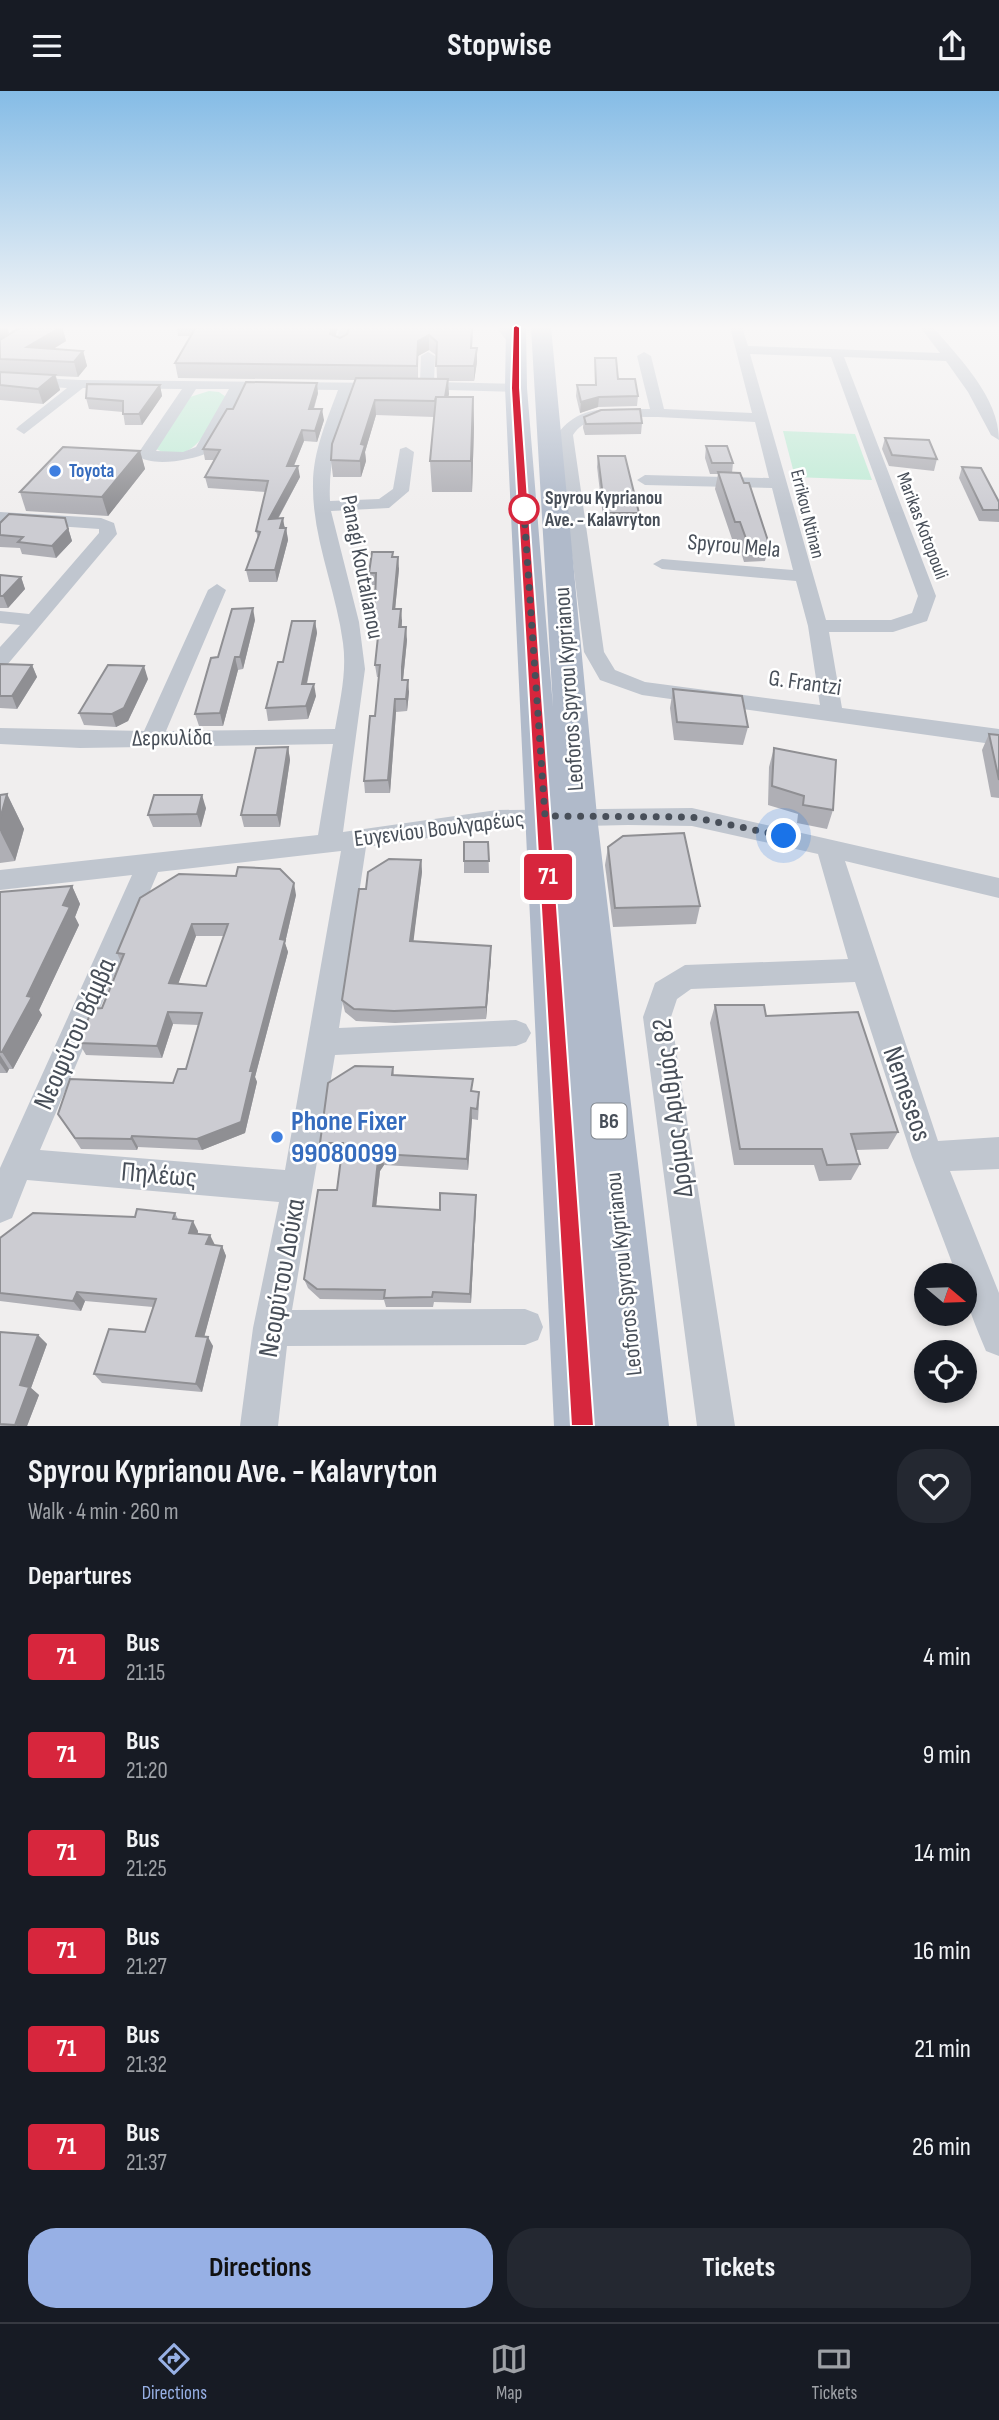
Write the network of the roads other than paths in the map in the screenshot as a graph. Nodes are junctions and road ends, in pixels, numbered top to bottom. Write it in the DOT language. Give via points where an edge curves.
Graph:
graph roads {
  1 [pos="73,389"];
  2 [pos="188,389"];
  3 [pos="237,389"];
  4 [pos="345,389"];
  5 [pos="516,389"];
  6 [pos="544,389"];
  7 [pos="652,389"];
  8 [pos="754,389"];
  9 [pos="850,389"];
  10 [pos="973,389"];
  11 [pos="658,413"];
  12 [pos="762,418"];
  13 [pos="24,429"];
  14 [pos="999,435"];
  15 [pos="406,451"];
  16 [pos="645,480"];
  17 [pos="778,483"];
  18 [pos="323,506"];
  19 [pos="0,517"];
  20 [pos="662,564"];
  21 [pos="802,576"];
  22 [pos="217,590"];
  23 [pos="0,617"];
  24 [pos="32,620"];
  25 [pos="818,626"];
  26 [pos="0,660"];
  27 [pos="832,713"];
  28 [pos="0,736"];
  29 [pos="344,736"];
  30 [pos="999,737"];
  31 [pos="152,738"];
  32 [pos="562,816"];
  33 [pos="342,841"];
  34 [pos="828,846"];
  35 [pos="150,862"];
  36 [pos="0,880"];
  37 [pos="999,888"];
  38 [pos="865,970"];
  39 [pos="516,1033"];
  40 [pos="323,1042"];
  41 [pos="999,1153"];
  42 [pos="928,1157"];
  43 [pos="19,1164"];
  44 [pos="298,1187"];
  45 [pos="0,1206"];
  46 [pos="525,1327"];
  47 [pos="271,1328"];
  48 [pos="999,1338"];
  49 [pos="259,1426"];
  50 [pos="583,1426"];
  51 [pos="640,1426"];
  52 [pos="716,1426"];
  1 -- 13 [label="street"];
  2 -- 3 [label="street" via="145,455 185,457 202,450"];
  4 -- 18 [label="street, Panagi Koutalianou" via="324,454"];
  5 -- 32 [label="main road, Leoforos Spyrou Kyprianou / B6"];
  6 -- 32 [label="main road, Leoforos Spyrou Kyprianou / B6"];
  7 -- 11 [label="street"];
  8 -- 12 [label="street, Errikou Ntinan"];
  9 -- 25 [label="street, Marikas Kotopouli" via="927,596 920,617 892,626"];
  10 -- 14 [label="street"];
  11 -- 12 [label="street"];
  11 -- 27 [label="street, G. Frantzi" via="589,415 573,423 565,435 594,652 607,675 642,688"];
  12 -- 17 [label="street, Errikou Ntinan"];
  15 -- 18 [label="street" via="401,491 391,500"];
  16 -- 17 [label="street"];
  17 -- 21 [label="street, Errikou Ntinan"];
  18 -- 29 [label="street, Panagi Koutalianou" via="355,640"];
  19 -- 24 [label="street" via="108,527 108,534"];
  20 -- 21 [label="street, Spyrou Mela"];
  21 -- 25 [label="street, Errikou Ntinan"];
  22 -- 31 [label="street"];
  23 -- 24 [label="street"];
  24 -- 26 [label="street"];
  25 -- 27 [label="street, Errikou Ntinan"];
  27 -- 30 [label="street, G. Frantzi"];
  28 -- 31 [label="street, Δερκυλίδα"];
  29 -- 31 [label="street, Δερκυλίδα"];
  29 -- 33 [label="street, Panagi Koutalianou"];
  32 -- 33 [label="street, Ευγενίου Βουλγαρέως" via="497,819"];
  32 -- 34 [label="street, Ευγενίου Βουλγαρέως" via="692,817"];
  32 -- 50 [label="main road, Leoforos Spyrou Kyprianou / B6"];
  32 -- 51 [label="main road, Leoforos Spyrou Kyprianou / B6"];
  33 -- 35 [label="street, Ευγενίου Βουλγαρέως"];
  33 -- 40 [label="street, Νεοφύτου Δούκα"];
  34 -- 37 [label="street, Ευγενίου Βουλγαρέως"];
  34 -- 38 [label="street, Nemeseos"];
  35 -- 36 [label="street, Ευγενίου Βουλγαρέως"];
  35 -- 43 [label="street, Νεοφύτου Βάμβα"];
  38 -- 42 [label="street, Nemeseos"];
  38 -- 52 [label="street, Δρόμος Αριθμός 82" via="685,977 665,992 657,1017"];
  39 -- 40 [label="street"];
  40 -- 44 [label="street, Νεοφύτου Δούκα"];
  41 -- 42 [label="street"];
  42 -- 48 [label="street, Nemeseos"];
  43 -- 44 [label="street, Πηλέως"];
  43 -- 45 [label="street, Νεοφύτου Βάμβα"];
  44 -- 47 [label="street, Νεοφύτου Δούκα"];
  46 -- 47 [label="street"];
  47 -- 49 [label="street, Νεοφύτου Δούκα"];
}
